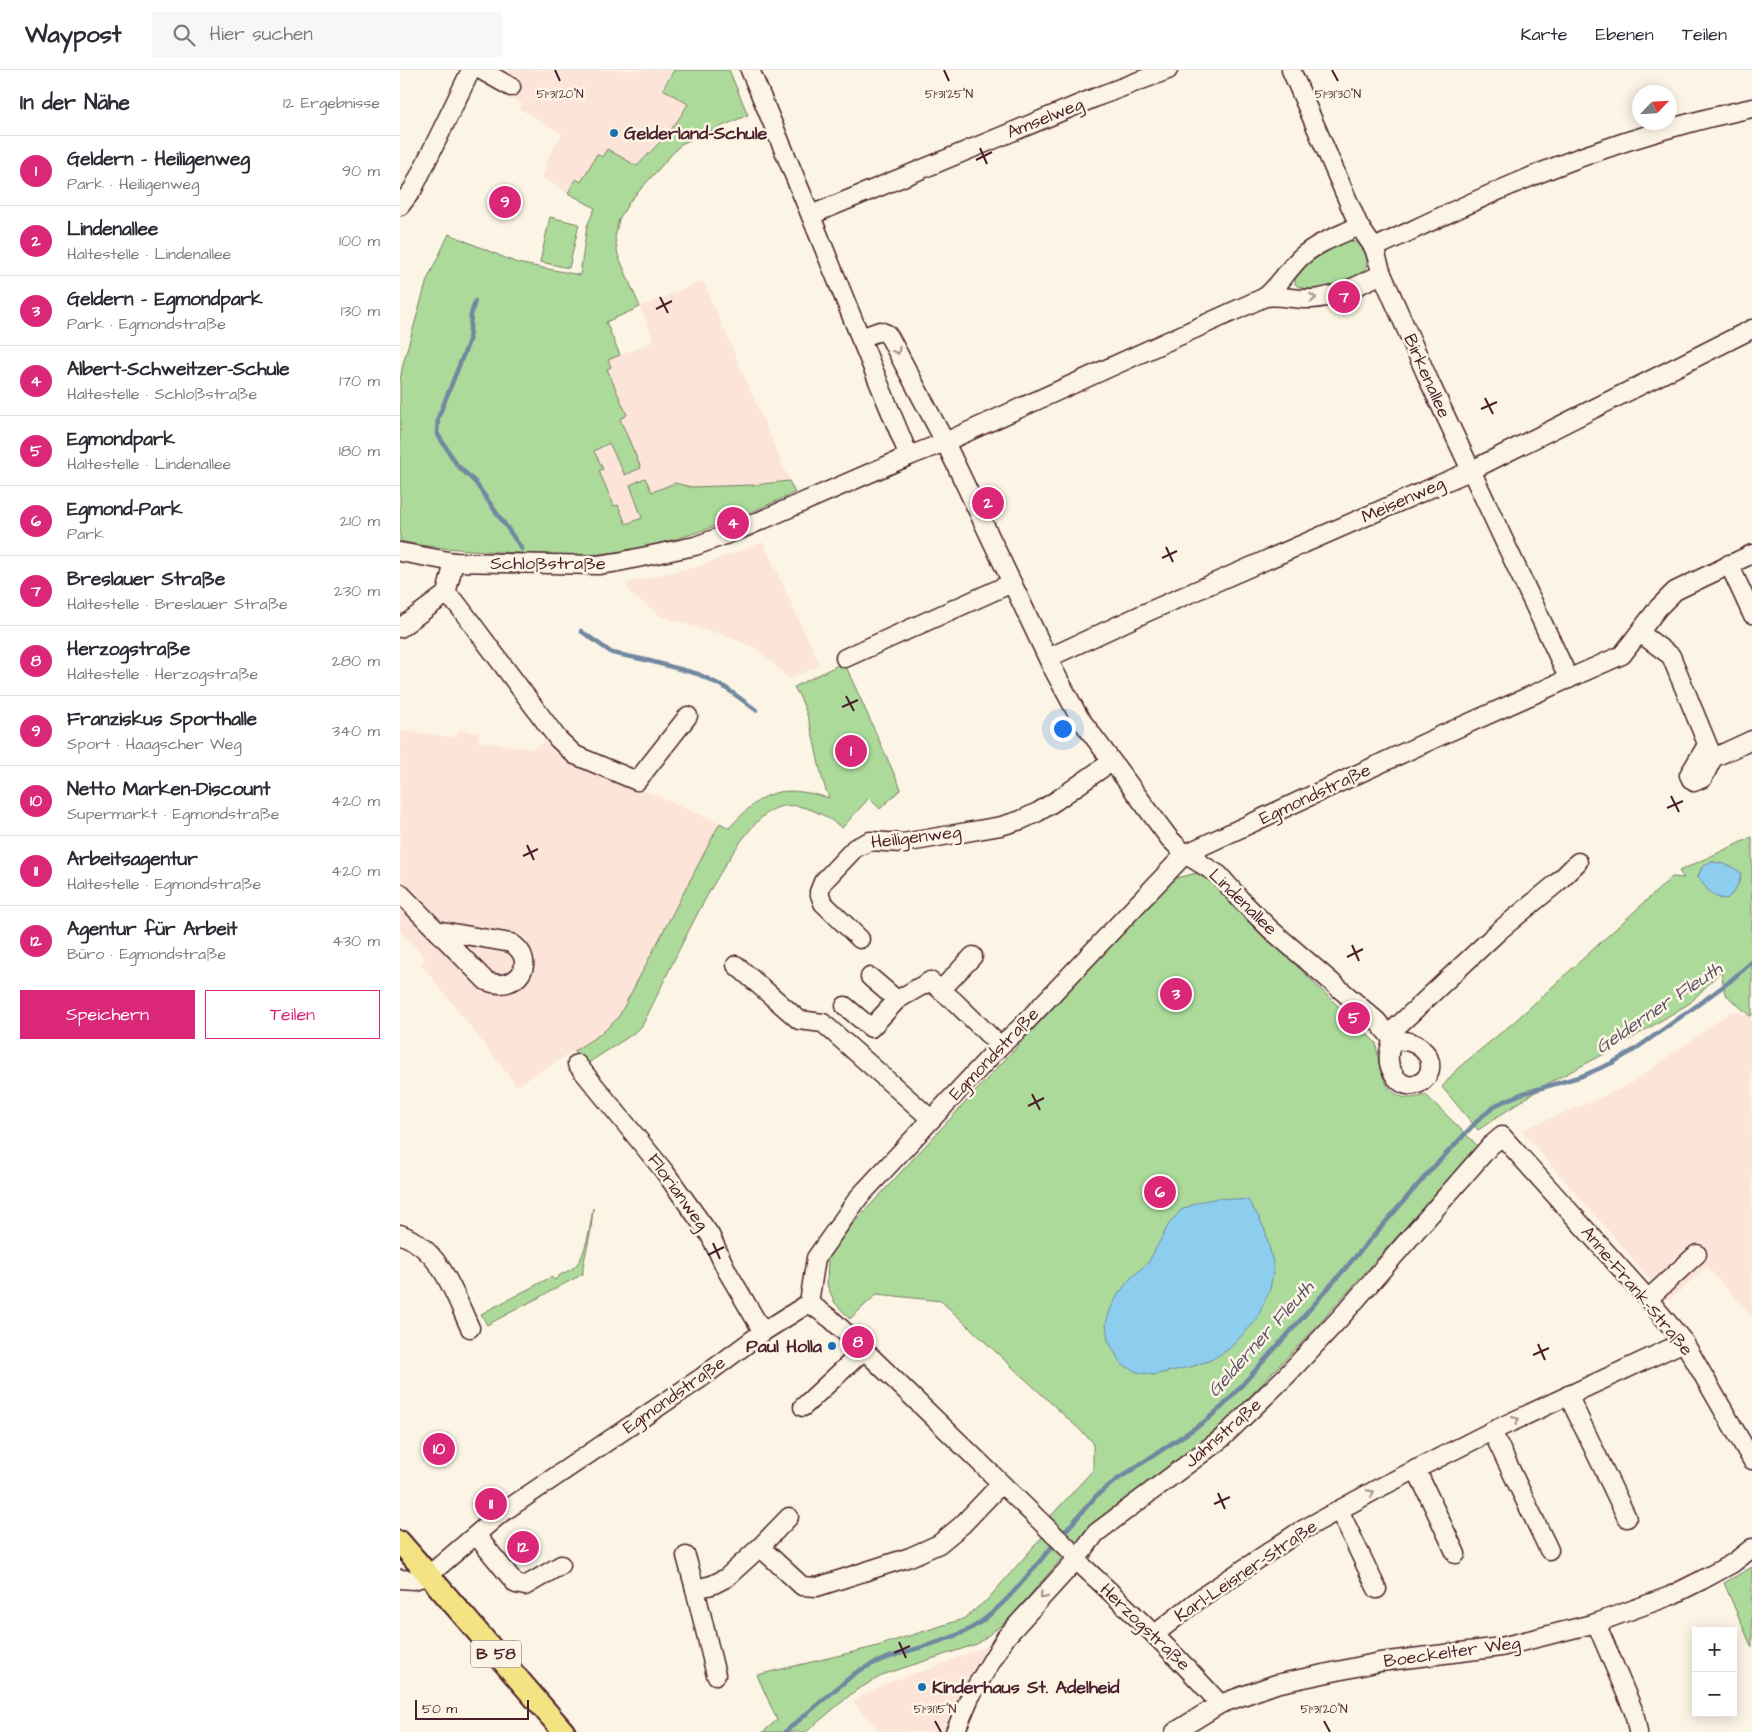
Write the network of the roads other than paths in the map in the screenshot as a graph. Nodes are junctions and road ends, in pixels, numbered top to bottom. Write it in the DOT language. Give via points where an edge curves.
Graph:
graph roads {
  1 [pos="471,70"];
  2 [pos="481,70"];
  3 [pos="750,70"];
  4 [pos="1168,70"];
  5 [pos="1291,70"];
  6 [pos="511,86"];
  7 [pos="1752,108"];
  8 [pos="400,206"];
  9 [pos="812,214"];
  10 [pos="1359,226"];
  11 [pos="1374,248"];
  12 [pos="1382,274"];
  13 [pos="1265,298"];
  14 [pos="1752,329"];
  15 [pos="860,338"];
  16 [pos="945,442"];
  17 [pos="909,456"];
  18 [pos="1470,470"];
  19 [pos="400,552"];
  20 [pos="1752,554"];
  21 [pos="454,562"];
  22 [pos="1729,564"];
  23 [pos="1012,583"];
  24 [pos="446,594"];
  25 [pos="1752,614"];
  26 [pos="400,628"];
  27 [pos="1640,634"];
  28 [pos="844,658"];
  29 [pos="1048,658"];
  30 [pos="1569,679"];
  31 [pos="688,716"];
  32 [pos="1752,740"];
  33 [pos="1111,762"];
  34 [pos="1185,854"];
  35 [pos="1578,862"];
  36 [pos="400,893"];
  37 [pos="436,930"];
  38 [pos="860,939"];
  39 [pos="973,956"];
  40 [pos="736,965"];
  41 [pos="870,977"];
  42 [pos="941,990"];
  43 [pos="896,1000"];
  44 [pos="845,1006"];
  45 [pos="1000,1046"];
  46 [pos="577,1064"];
  47 [pos="931,1120"];
  48 [pos="1502,1136"];
  49 [pos="400,1234"];
  50 [pos="1697,1254"];
  51 [pos="1648,1299"];
  52 [pos="809,1303"];
  53 [pos="470,1328"];
  54 [pos="763,1332"];
  55 [pos="1684,1342"];
  56 [pos="864,1350"];
  57 [pos="1568,1395"];
  58 [pos="803,1407"];
  59 [pos="1492,1431"];
  60 [pos="1752,1460"];
  61 [pos="1416,1469"];
  62 [pos="1001,1484"];
  63 [pos="1339,1510"];
  64 [pos="789,1517"];
  65 [pos="1627,1518"];
  66 [pos="476,1535"];
  67 [pos="400,1542"];
  68 [pos="760,1547"];
  69 [pos="1752,1548"];
  70 [pos="1549,1550"];
  71 [pos="1456,1554"];
  72 [pos="686,1556"];
  73 [pos="1074,1556"];
  74 [pos="562,1565"];
  75 [pos="428,1575"];
  76 [pos="400,1579"];
  77 [pos="694,1589"];
  78 [pos="1377,1589"];
  79 [pos="1596,1623"];
  80 [pos="1155,1634"];
  81 [pos="716,1675"];
  82 [pos="1220,1704"];
  83 [pos="564,1732"];
  84 [pos="955,1732"];
  85 [pos="1175,1732"];
  86 [pos="1638,1732"];
  1 -- 8 [label="street" via="413,189"];
  2 -- 6 [label="street"];
  3 -- 9 [label="street"];
  4 -- 9 [label="street, Amselweg"];
  5 -- 10 [label="street, Birkenallee"];
  7 -- 11 [label="street" via="1693,121 1583,156"];
  9 -- 15 [label="street"];
  10 -- 11 [label="street, Birkenallee"];
  10 -- 13 [label="street" via="1313,247"];
  11 -- 12 [label="street, Birkenallee"];
  13 -- 12 [label="street, one-way" via="1335,296"];
  12 -- 18 [label="street, Birkenallee"];
  13 -- 16 [label="street, Schloßstraße"];
  14 -- 18 [label="street, Meisenweg"];
  15 -- 16 [label="street, Lindenallee, one-way" via="880,331 887,334"];
  15 -- 17 [label="street"];
  16 -- 17 [label="street, Schloßstraße"];
  16 -- 23 [label="street, Lindenallee"];
  17 -- 21 [label="street, Schloßstraße" via="695,546 598,565"];
  18 -- 29 [label="street, Meisenweg"];
  18 -- 30 [label="street, Birkenallee"];
  19 -- 21 [label="street, Schloßstraße"];
  20 -- 22 [label="street, Egmondstraße"];
  21 -- 24 [label="street"];
  22 -- 25 [label="street"];
  22 -- 27 [label="street, Egmondstraße" via="1675,590"];
  23 -- 28 [label="street"];
  23 -- 29 [label="street, Lindenallee"];
  24 -- 26 [label="street"];
  24 -- 31 [label="street" via="458,605 558,739 575,755 637,781"];
  27 -- 30 [label="street, Egmondstraße" via="1622,655"];
  27 -- 32 [label="street" via="1671,656 1710,752"];
  29 -- 33 [label="street, Lindenallee" via="1079,717"];
  30 -- 34 [label="street, Egmondstraße"];
  33 -- 34 [label="street, Lindenallee"];
  33 -- 38 [label="street, Heiligenweg" via="1057,800 1021,820 921,840 870,841 855,848 822,882 819,892 823,903"];
  34 -- 35 [label="street, Lindenallee" via="1219,875 1270,929 1377,1021 1391,1037 1488,940"];
  34 -- 45 [label="street, Egmondstraße"];
  36 -- 37 [label="street"];
  37 -- 37 [label="street" via="486,981 506,984 522,974 523,956 511,943"];
  39 -- 42 [label="street"];
  40 -- 47 [label="street" via="799,1020 823,1023"];
  41 -- 43 [label="street"];
  42 -- 43 [label="street" via="930,982"];
  42 -- 45 [label="street"];
  43 -- 44 [label="street" via="871,1028"];
  45 -- 47 [label="street, Egmondstraße"];
  46 -- 54 [label="street, Florianweg" via="664,1171 710,1235"];
  47 -- 52 [label="street, Egmondstraße" via="859,1197 816,1258"];
  48 -- 51 [label="street, Anne-Frank-Straße"];
  48 -- 73 [label="street, Jahnstraße" via="1286,1376 1221,1439 1096,1532"];
  49 -- 53 [label="street" via="435,1258"];
  50 -- 51 [label="street"];
  51 -- 55 [label="street, Anne-Frank-Straße"];
  52 -- 54 [label="street, Egmondstraße"];
  52 -- 56 [label="street, Herzogstraße"];
  54 -- 66 [label="street, Egmondstraße" via="514,1505"];
  55 -- 57 [label="street, Karl-Leisner-Straße"];
  55 -- 60 [label="street, Anne-Frank-Straße"];
  56 -- 58 [label="street"];
  56 -- 62 [label="street, Herzogstraße"];
  59 -- 57 [label="street, Karl-Leisner-Straße, one-way"];
  57 -- 65 [label="street"];
  59 -- 61 [label="street, Karl-Leisner-Straße"];
  59 -- 70 [label="street"];
  63 -- 61 [label="street, Karl-Leisner-Straße, one-way"];
  61 -- 71 [label="street"];
  62 -- 68 [label="street" via="939,1544 910,1557 817,1587 802,1586"];
  62 -- 73 [label="street, Herzogstraße"];
  63 -- 78 [label="street, Karl-Leisner-Straße"];
  63 -- 80 [label="street, Karl-Leisner-Straße" via="1297,1533 1202,1597"];
  64 -- 68 [label="street"];
  66 -- 74 [label="street" via="516,1584 525,1586"];
  66 -- 75 [label="street, Egmondstraße"];
  67 -- 75 [label="main road, B 58"];
  68 -- 77 [label="street" via="726,1578"];
  69 -- 79 [label="street, Boeckelter Weg" via="1678,1592"];
  72 -- 77 [label="street"];
  73 -- 80 [label="street, Herzogstraße"];
  73 -- 84 [label="street, Jahnstraße, one-way" via="1006,1637 970,1697"];
  75 -- 76 [label="street" via="414,1580"];
  75 -- 83 [label="main road, B 58"];
  77 -- 81 [label="street"];
  79 -- 82 [label="street, Boeckelter Weg" via="1501,1647 1380,1662 1276,1684"];
  79 -- 86 [label="street" via="1634,1712"];
  80 -- 82 [label="street, Herzogstraße"];
  82 -- 85 [label="street, Boeckelter Weg"];
}
